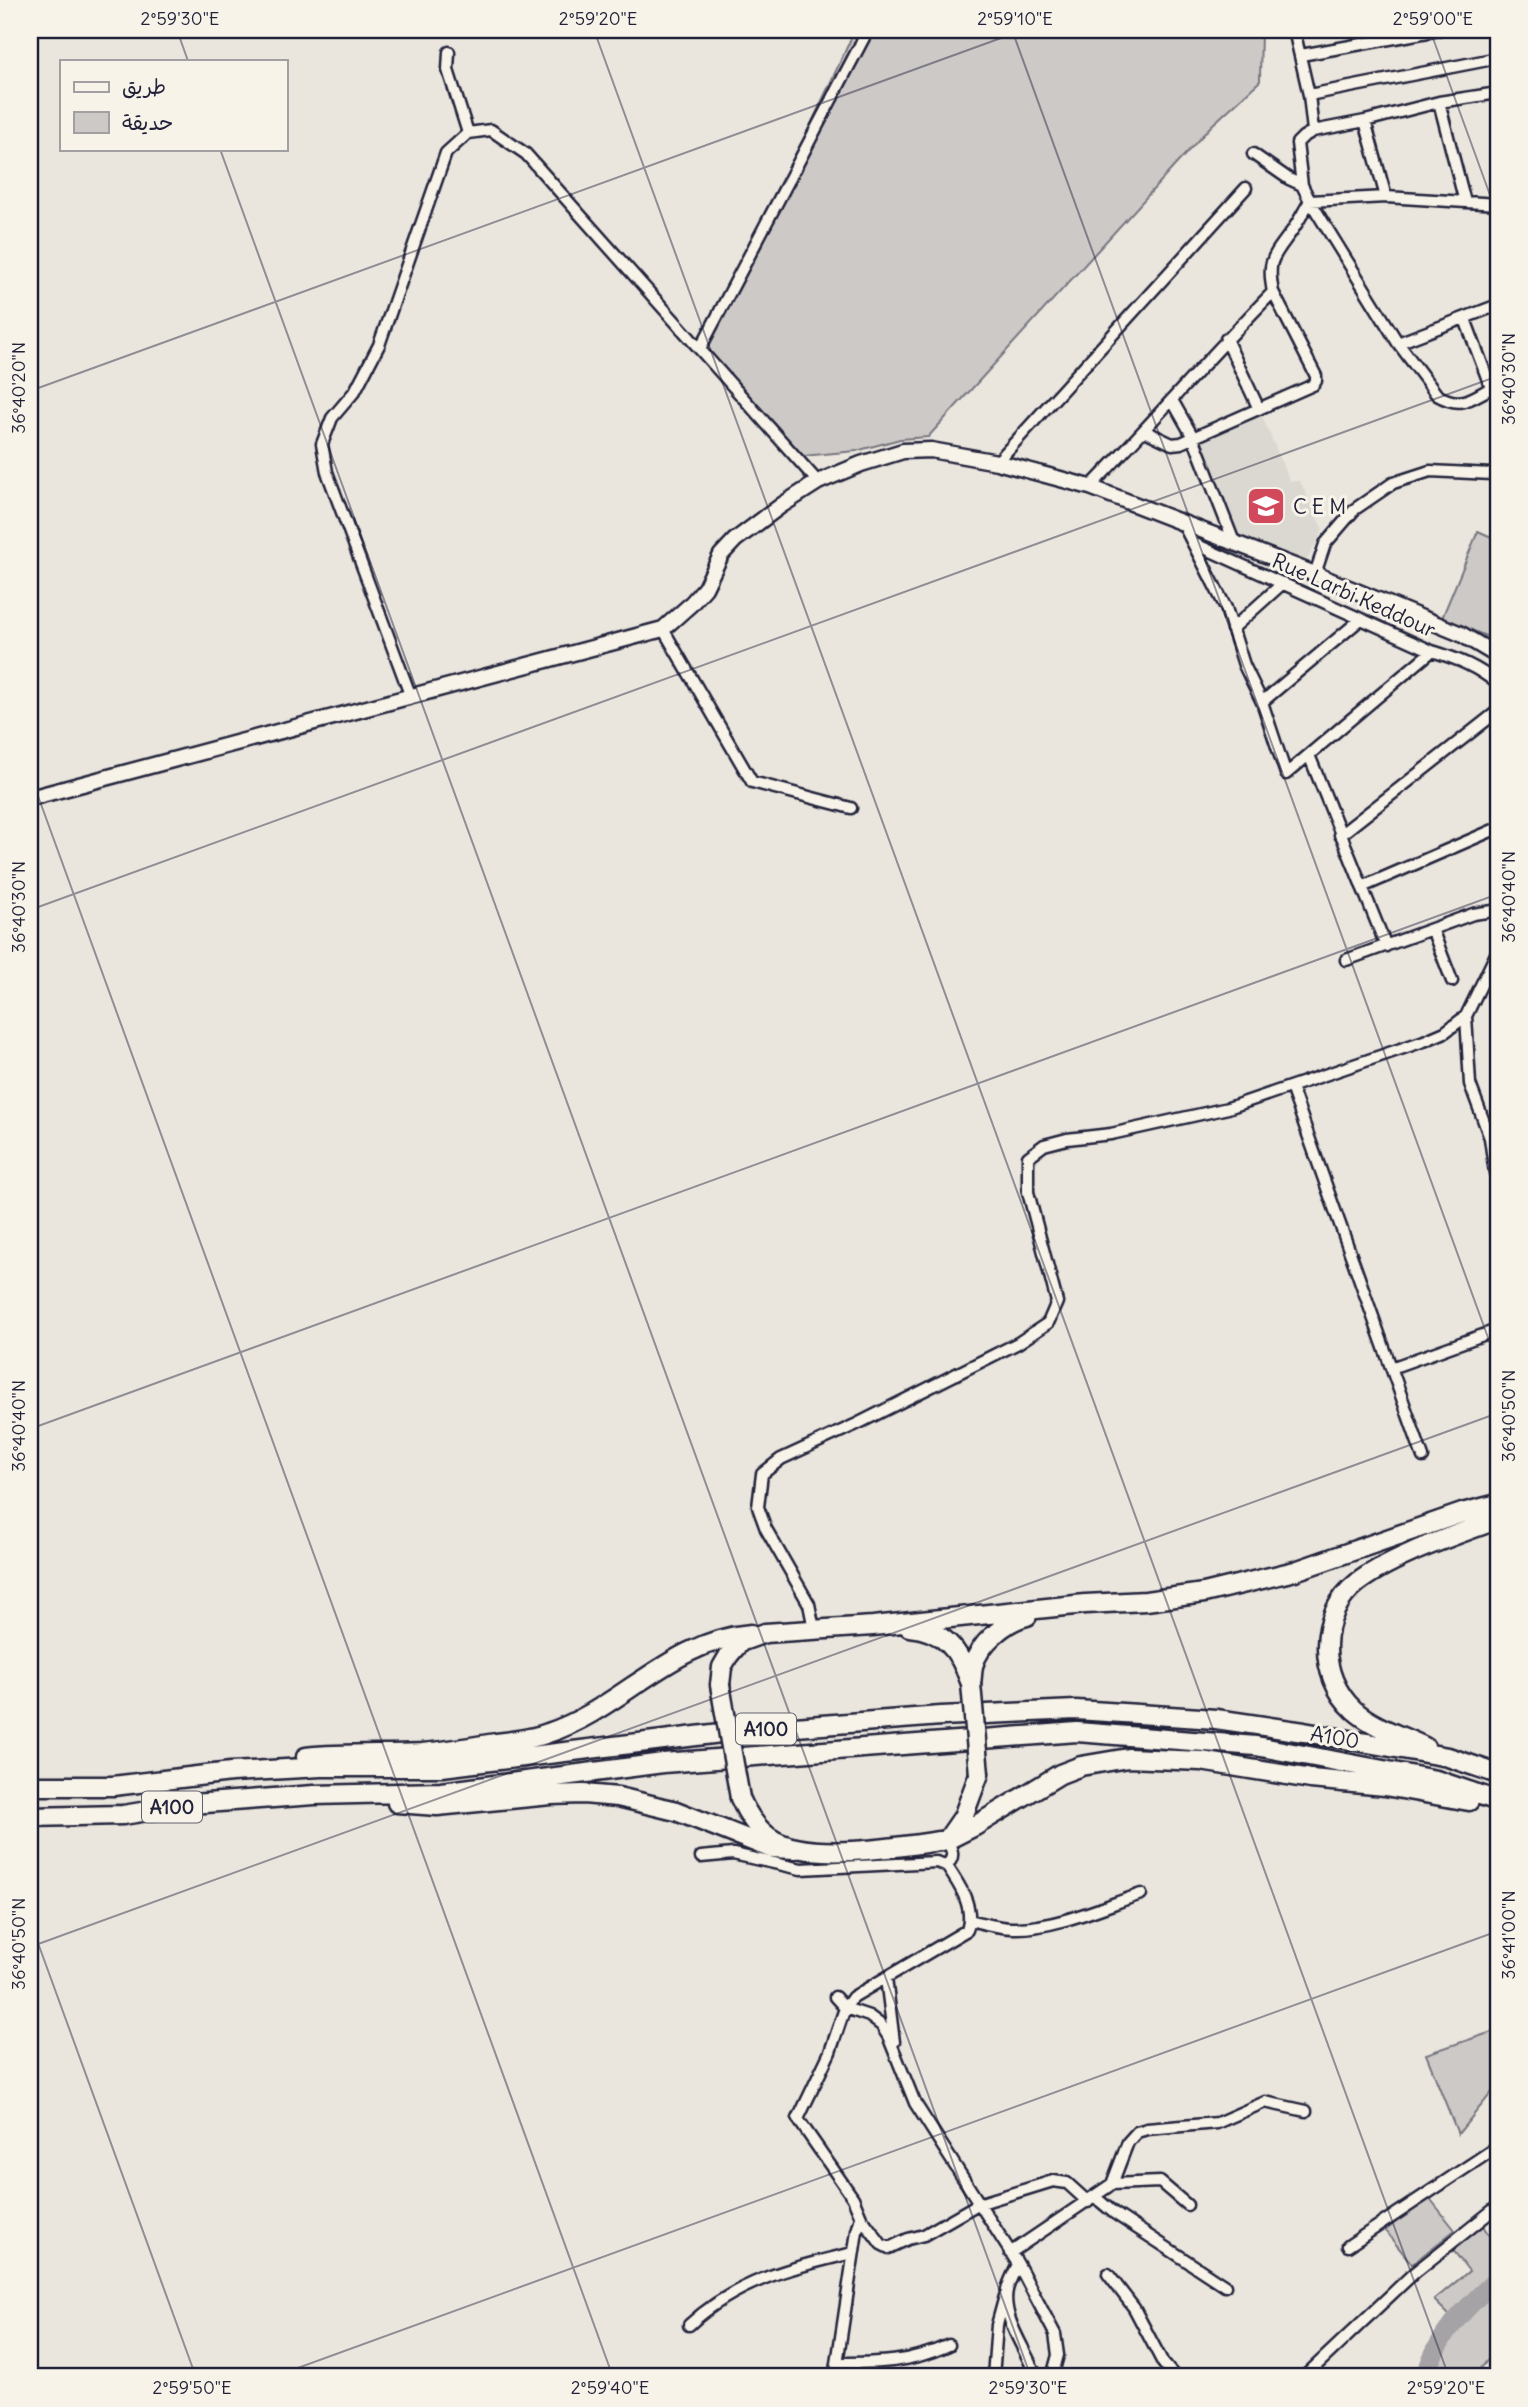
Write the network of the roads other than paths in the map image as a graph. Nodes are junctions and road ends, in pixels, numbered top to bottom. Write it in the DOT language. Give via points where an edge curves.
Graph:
graph roads {
  1 [pos="868,30"];
  2 [pos="1294,30"];
  3 [pos="1439,30"];
  4 [pos="449,52"];
  5 [pos="1301,55"];
  6 [pos="1498,58"];
  7 [pos="1498,93"];
  8 [pos="1309,95"];
  9 [pos="1439,102"];
  10 [pos="1366,121"];
  11 [pos="1313,131"];
  12 [pos="468,134"];
  13 [pos="1253,154"];
  14 [pos="1303,185"];
  15 [pos="1246,188"];
  16 [pos="1386,197"];
  17 [pos="1310,201"];
  18 [pos="1465,202"];
  19 [pos="1498,204"];
  20 [pos="1273,292"];
  21 [pos="1498,304"];
  22 [pos="1465,319"];
  23 [pos="1226,340"];
  24 [pos="1398,343"];
  25 [pos="700,349"];
  26 [pos="1495,386"];
  27 [pos="1172,400"];
  28 [pos="1259,409"];
  29 [pos="1144,431"];
  30 [pos="1193,437"];
  31 [pos="996,462"];
  32 [pos="1498,471"];
  33 [pos="818,482"];
  34 [pos="1090,487"];
  35 [pos="1181,521"];
  36 [pos="1192,542"];
  37 [pos="1234,542"];
  38 [pos="1315,574"];
  39 [pos="1283,583"];
  40 [pos="1362,619"];
  41 [pos="663,629"];
  42 [pos="1232,629"];
  43 [pos="1433,651"];
  44 [pos="1498,656"];
  45 [pos="1498,684"];
  46 [pos="411,696"];
  47 [pos="1262,702"];
  48 [pos="1498,711"];
  49 [pos="1309,755"];
  50 [pos="31,794"];
  51 [pos="851,808"];
  52 [pos="1498,828"];
  53 [pos="1340,835"];
  54 [pos="1362,887"];
  55 [pos="1498,915"];
  56 [pos="1433,929"];
  57 [pos="1386,946"];
  58 [pos="1498,950"];
  59 [pos="1346,960"];
  60 [pos="1452,981"];
  61 [pos="1466,1016"];
  62 [pos="1291,1087"];
  63 [pos="1495,1173"];
  64 [pos="1494,1331"];
  65 [pos="1391,1368"];
  66 [pos="1423,1457"];
  67 [pos="1498,1504"];
  68 [pos="1498,1519"];
  69 [pos="1085,1604"];
  70 [pos="873,1626"];
  71 [pos="814,1629"];
  72 [pos="765,1633"];
  73 [pos="971,1684"];
  74 [pos="1447,1757"];
  75 [pos="231,1772"];
  76 [pos="1498,1774"];
  77 [pos="30,1786"];
  78 [pos="314,1795"];
  79 [pos="1498,1801"];
  80 [pos="1498,1809"];
  81 [pos="30,1818"];
  82 [pos="947,1840"];
  83 [pos="796,1849"];
  84 [pos="701,1857"];
  85 [pos="946,1865"];
  86 [pos="1141,1894"];
  87 [pos="970,1920"];
  88 [pos="886,1978"];
  89 [pos="835,1997"];
  90 [pos="845,2008"];
  91 [pos="897,2057"];
  92 [pos="1306,2111"];
  93 [pos="1498,2141"];
  94 [pos="1112,2184"];
  95 [pos="1091,2200"];
  96 [pos="978,2204"];
  97 [pos="1187,2205"];
  98 [pos="1498,2206"];
  99 [pos="861,2217"];
  100 [pos="1348,2246"];
  101 [pos="853,2253"];
  102 [pos="1010,2253"];
  103 [pos="1018,2264"];
  104 [pos="1108,2274"];
  105 [pos="1226,2286"];
  106 [pos="1007,2292"];
  107 [pos="689,2325"];
  108 [pos="949,2345"];
  109 [pos="838,2363"];
  110 [pos="835,2377"];
  111 [pos="993,2377"];
  112 [pos="1037,2377"];
  113 [pos="1052,2377"];
  114 [pos="1175,2377"];
  115 [pos="1304,2377"];
  1 -- 25 [label="street"];
  2 -- 5 [label="street"];
  3 -- 5 [label="street"];
  4 -- 12 [label="street" via="448,70"];
  5 -- 8 [label="street"];
  6 -- 8 [label="street"];
  7 -- 9 [label="street"];
  8 -- 11 [label="street"];
  9 -- 10 [label="street"];
  9 -- 18 [label="street"];
  10 -- 11 [label="street"];
  10 -- 16 [label="street"];
  11 -- 14 [label="street" via="1297,143"];
  12 -- 25 [label="street" via="491,130 526,153"];
  12 -- 46 [label="street" via="446,153 379,345 355,391 332,418 322,444 327,472"];
  13 -- 14 [label="street"];
  14 -- 17 [label="street"];
  15 -- 31 [label="street"];
  16 -- 17 [label="street"];
  16 -- 18 [label="street"];
  17 -- 20 [label="street" via="1274,254"];
  17 -- 24 [label="street"];
  18 -- 19 [label="street"];
  20 -- 23 [label="street"];
  20 -- 28 [label="street" via="1316,381"];
  21 -- 22 [label="street"];
  22 -- 24 [label="street"];
  22 -- 26 [label="street"];
  23 -- 27 [label="street"];
  23 -- 28 [label="street"];
  24 -- 26 [label="street" via="1437,396 1455,404"];
  25 -- 33 [label="street"];
  27 -- 29 [label="street"];
  27 -- 30 [label="street"];
  28 -- 30 [label="street"];
  29 -- 30 [label="street" via="1172,444"];
  29 -- 34 [label="street"];
  30 -- 37 [label="street"];
  31 -- 33 [label="main road" via="931,450 903,451"];
  31 -- 34 [label="main road"];
  32 -- 38 [label="street" via="1430,471 1393,483 1355,509 1325,544"];
  33 -- 41 [label="main road" via="735,540 721,555 705,588"];
  34 -- 35 [label="main road"];
  35 -- 36 [label="street"];
  35 -- 37 [label="main road"];
  36 -- 39 [label="street, Rue Larbi Keddour"];
  36 -- 42 [label="street"];
  37 -- 38 [label="main road"];
  38 -- 44 [label="main road" via="1461,634"];
  39 -- 40 [label="street, Rue Larbi Keddour"];
  39 -- 42 [label="street"];
  40 -- 43 [label="street, Rue Larbi Keddour"];
  40 -- 47 [label="street"];
  41 -- 46 [label="main road"];
  41 -- 51 [label="street" via="752,782"];
  42 -- 47 [label="street"];
  43 -- 45 [label="street, Rue Larbi Keddour" via="1483,671"];
  43 -- 49 [label="street"];
  46 -- 50 [label="main road"];
  47 -- 49 [label="street" via="1286,774"];
  48 -- 53 [label="street"];
  49 -- 53 [label="street"];
  52 -- 54 [label="street"];
  53 -- 54 [label="street"];
  54 -- 57 [label="street"];
  55 -- 56 [label="street" via="1485,911"];
  56 -- 57 [label="street"];
  56 -- 60 [label="street"];
  57 -- 59 [label="street"];
  58 -- 61 [label="street"];
  61 -- 62 [label="street" via="1424,1041"];
  61 -- 63 [label="street" via="1470,1084 1490,1138"];
  62 -- 65 [label="street"];
  62 -- 71 [label="street" via="1166,1123 1066,1139 1044,1145 1028,1157 1028,1192 1057,1302 1048,1323 1018,1343 782,1459 762,1474 758,1507 766,1530 809,1604"];
  64 -- 65 [label="street"];
  65 -- 66 [label="street"];
  67 -- 69 [label="highway" via="1296,1571 1222,1590"];
  68 -- 74 [label="highway" via="1370,1574 1336,1605 1328,1625 1330,1671 1354,1710"];
  69 -- 70 [label="highway"];
  69 -- 73 [label="highway" via="1016,1618 997,1632 974,1664"];
  70 -- 71 [label="highway"];
  70 -- 73 [label="highway" via="922,1628 936,1634 962,1659"];
  71 -- 72 [label="highway"];
  72 -- 75 [label="highway" via="703,1644 592,1714 548,1733 421,1753 296,1758"];
  72 -- 83 [label="highway, bridge" via="740,1642 722,1667 720,1685 740,1798 747,1814 771,1839"];
  73 -- 82 [label="highway, bridge" via="979,1774 963,1817"];
  74 -- 75 [label="highway, A100 / A100" via="1216,1719 1076,1710 729,1732 442,1767"];
  74 -- 76 [label="highway, A100 / A100"];
  75 -- 77 [label="highway, A100 / A100" via="113,1786"];
  78 -- 79 [label="highway, A100 / A100" via="441,1792 663,1763 1077,1732 1256,1746 1437,1780"];
  78 -- 81 [label="highway, A100 / A100" via="192,1804 123,1815"];
  78 -- 83 [label="highway" via="437,1806 551,1795 618,1797 676,1811 771,1847"];
  80 -- 82 [label="highway" via="1455,1797 1201,1760 1128,1758 1060,1774"];
  82 -- 83 [label="highway" via="846,1850"];
  82 -- 85 [label="street" via="953,1855"];
  84 -- 85 [label="street" via="733,1854 800,1868"];
  85 -- 87 [label="street" via="966,1898"];
  86 -- 87 [label="street" via="1037,1926 999,1927"];
  87 -- 88 [label="street" via="967,1930"];
  88 -- 90 [label="street" via="853,1997"];
  88 -- 91 [label="street"];
  89 -- 90 [label="street"];
  90 -- 91 [label="street" via="881,2025"];
  90 -- 99 [label="street" via="830,2052 797,2119"];
  91 -- 96 [label="street" via="915,2103"];
  92 -- 94 [label="street" via="1265,2102 1217,2123 1142,2130 1128,2142"];
  93 -- 100 [label="street" via="1491,2151"];
  94 -- 95 [label="street"];
  94 -- 97 [label="street" via="1160,2182"];
  95 -- 96 [label="street" via="1067,2183 1053,2181"];
  95 -- 102 [label="street"];
  95 -- 105 [label="street"];
  96 -- 99 [label="street" via="924,2235 889,2248"];
  96 -- 102 [label="street"];
  98 -- 115 [label="street" via="1414,2273"];
  99 -- 101 [label="street"];
  101 -- 107 [label="street" via="766,2277 709,2307"];
  101 -- 109 [label="street"];
  102 -- 103 [label="street"];
  103 -- 106 [label="street"];
  103 -- 113 [label="street" via="1055,2334 1058,2355"];
  104 -- 114 [label="street"];
  106 -- 111 [label="street" via="997,2325"];
  106 -- 112 [label="street" via="1010,2319"];
  108 -- 109 [label="street" via="912,2359"];
  109 -- 110 [label="street"];
}
